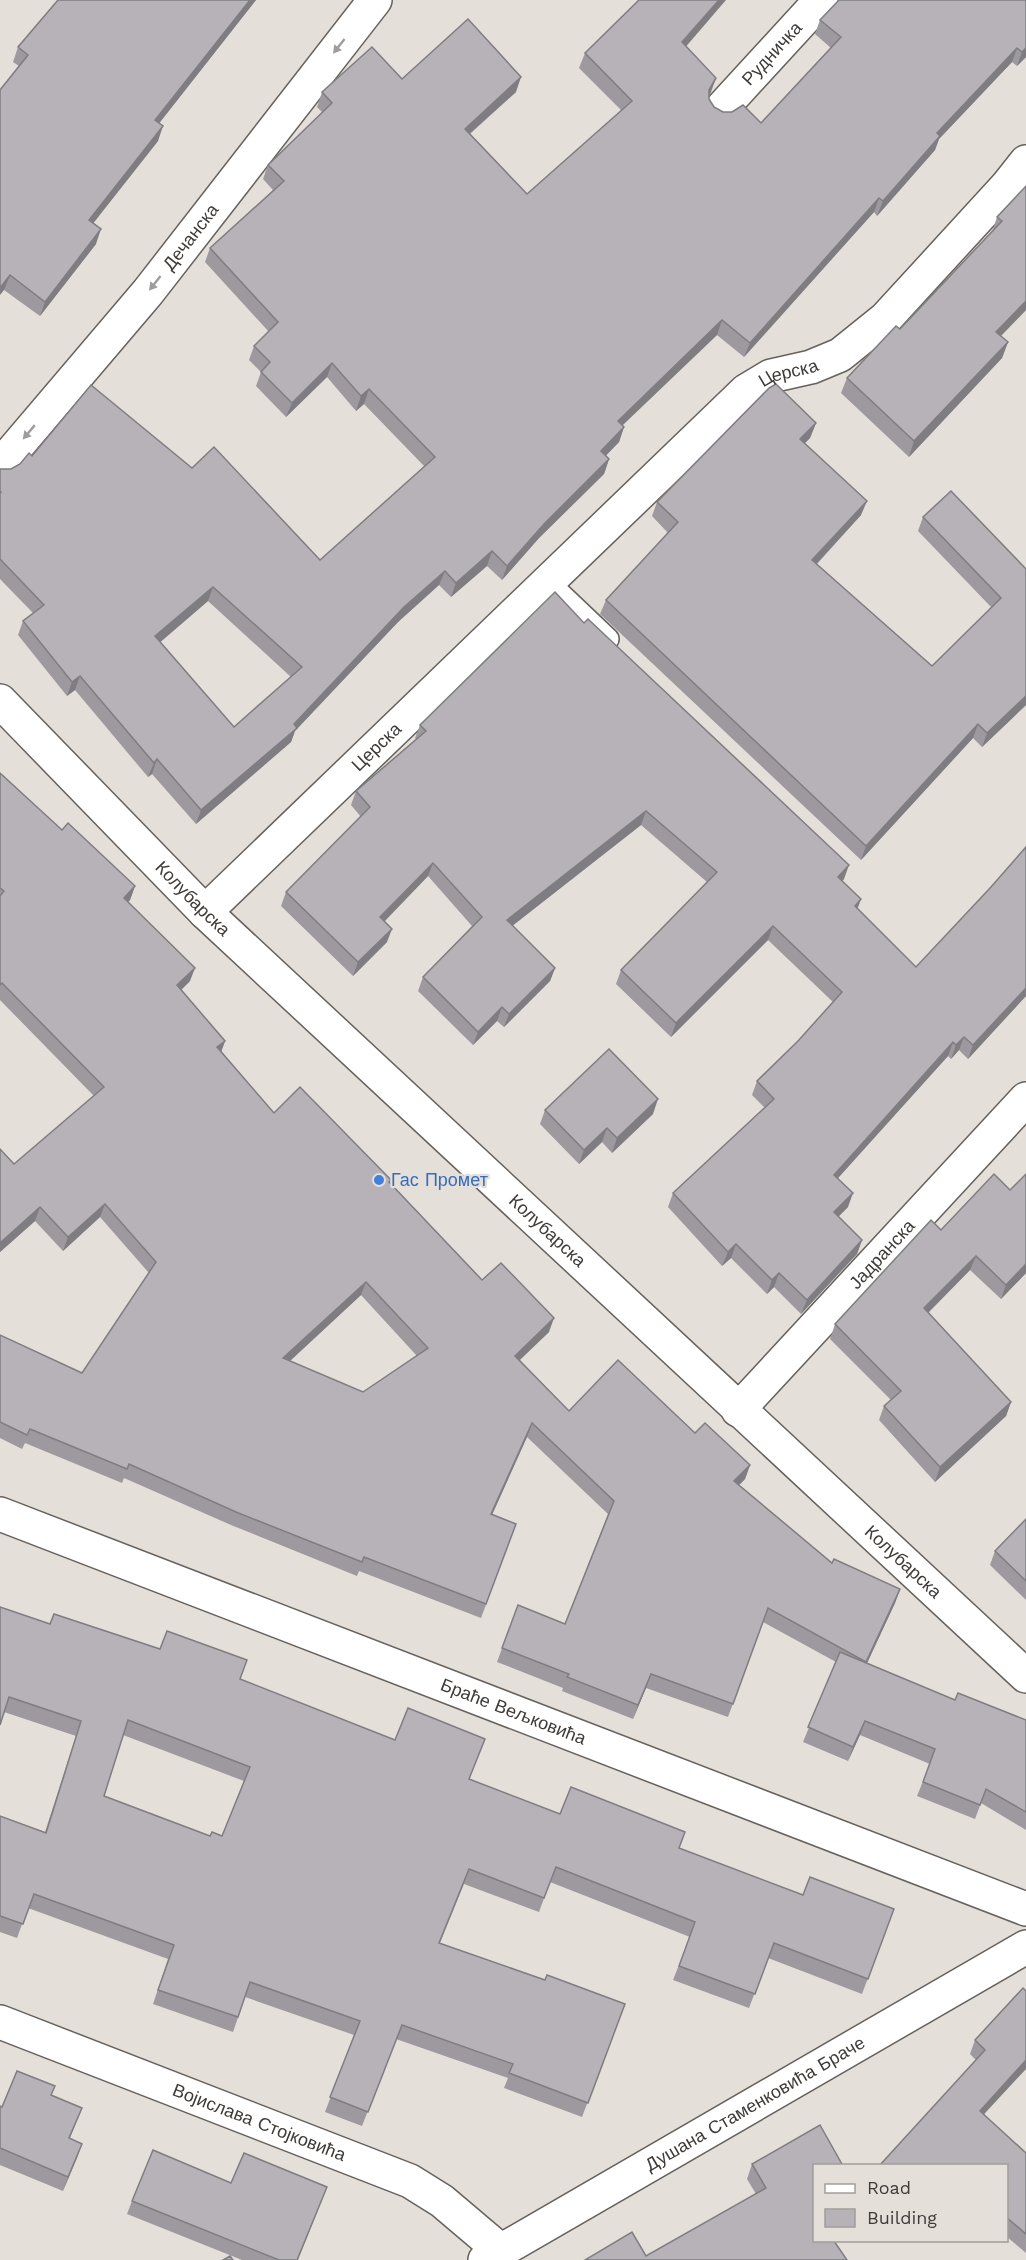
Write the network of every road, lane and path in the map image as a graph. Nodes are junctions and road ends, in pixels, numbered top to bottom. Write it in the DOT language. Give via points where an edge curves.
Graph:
graph roads {
  1 [pos="375,0"];
  2 [pos="821,0"];
  3 [pos="722,108"];
  4 [pos="1026,162"];
  5 [pos="0,466"];
  6 [pos="548,582"];
  7 [pos="626,656"];
  8 [pos="0,701"];
  9 [pos="205,912"];
  10 [pos="1026,1099"];
  11 [pos="738,1410"];
  12 [pos="0,1514"];
  13 [pos="1026,1676"];
  14 [pos="1026,1909"];
  15 [pos="1026,1947"];
  16 [pos="0,2022"];
  17 [pos="493,2255"];
  1 -- 5 [label="street, Дечанска, one-way" via="148,292"];
  2 -- 3 [label="street, Рудничка"];
  4 -- 6 [label="street, Церска" via="886,318 840,355 811,367 771,376 746,391"];
  6 -- 7 [label="lane"];
  6 -- 9 [label="street, Церска"];
  8 -- 9 [label="street, Колубарска"];
  9 -- 11 [label="street, Колубарска"];
  10 -- 11 [label="street, Јадранска"];
  11 -- 13 [label="street, Колубарска"];
  12 -- 14 [label="street, Браће Вељковића"];
  15 -- 17 [label="street, Душана Стаменковића Браче"];
  16 -- 17 [label="street, Војислава Стојковића" via="410,2181 442,2201"];
}
